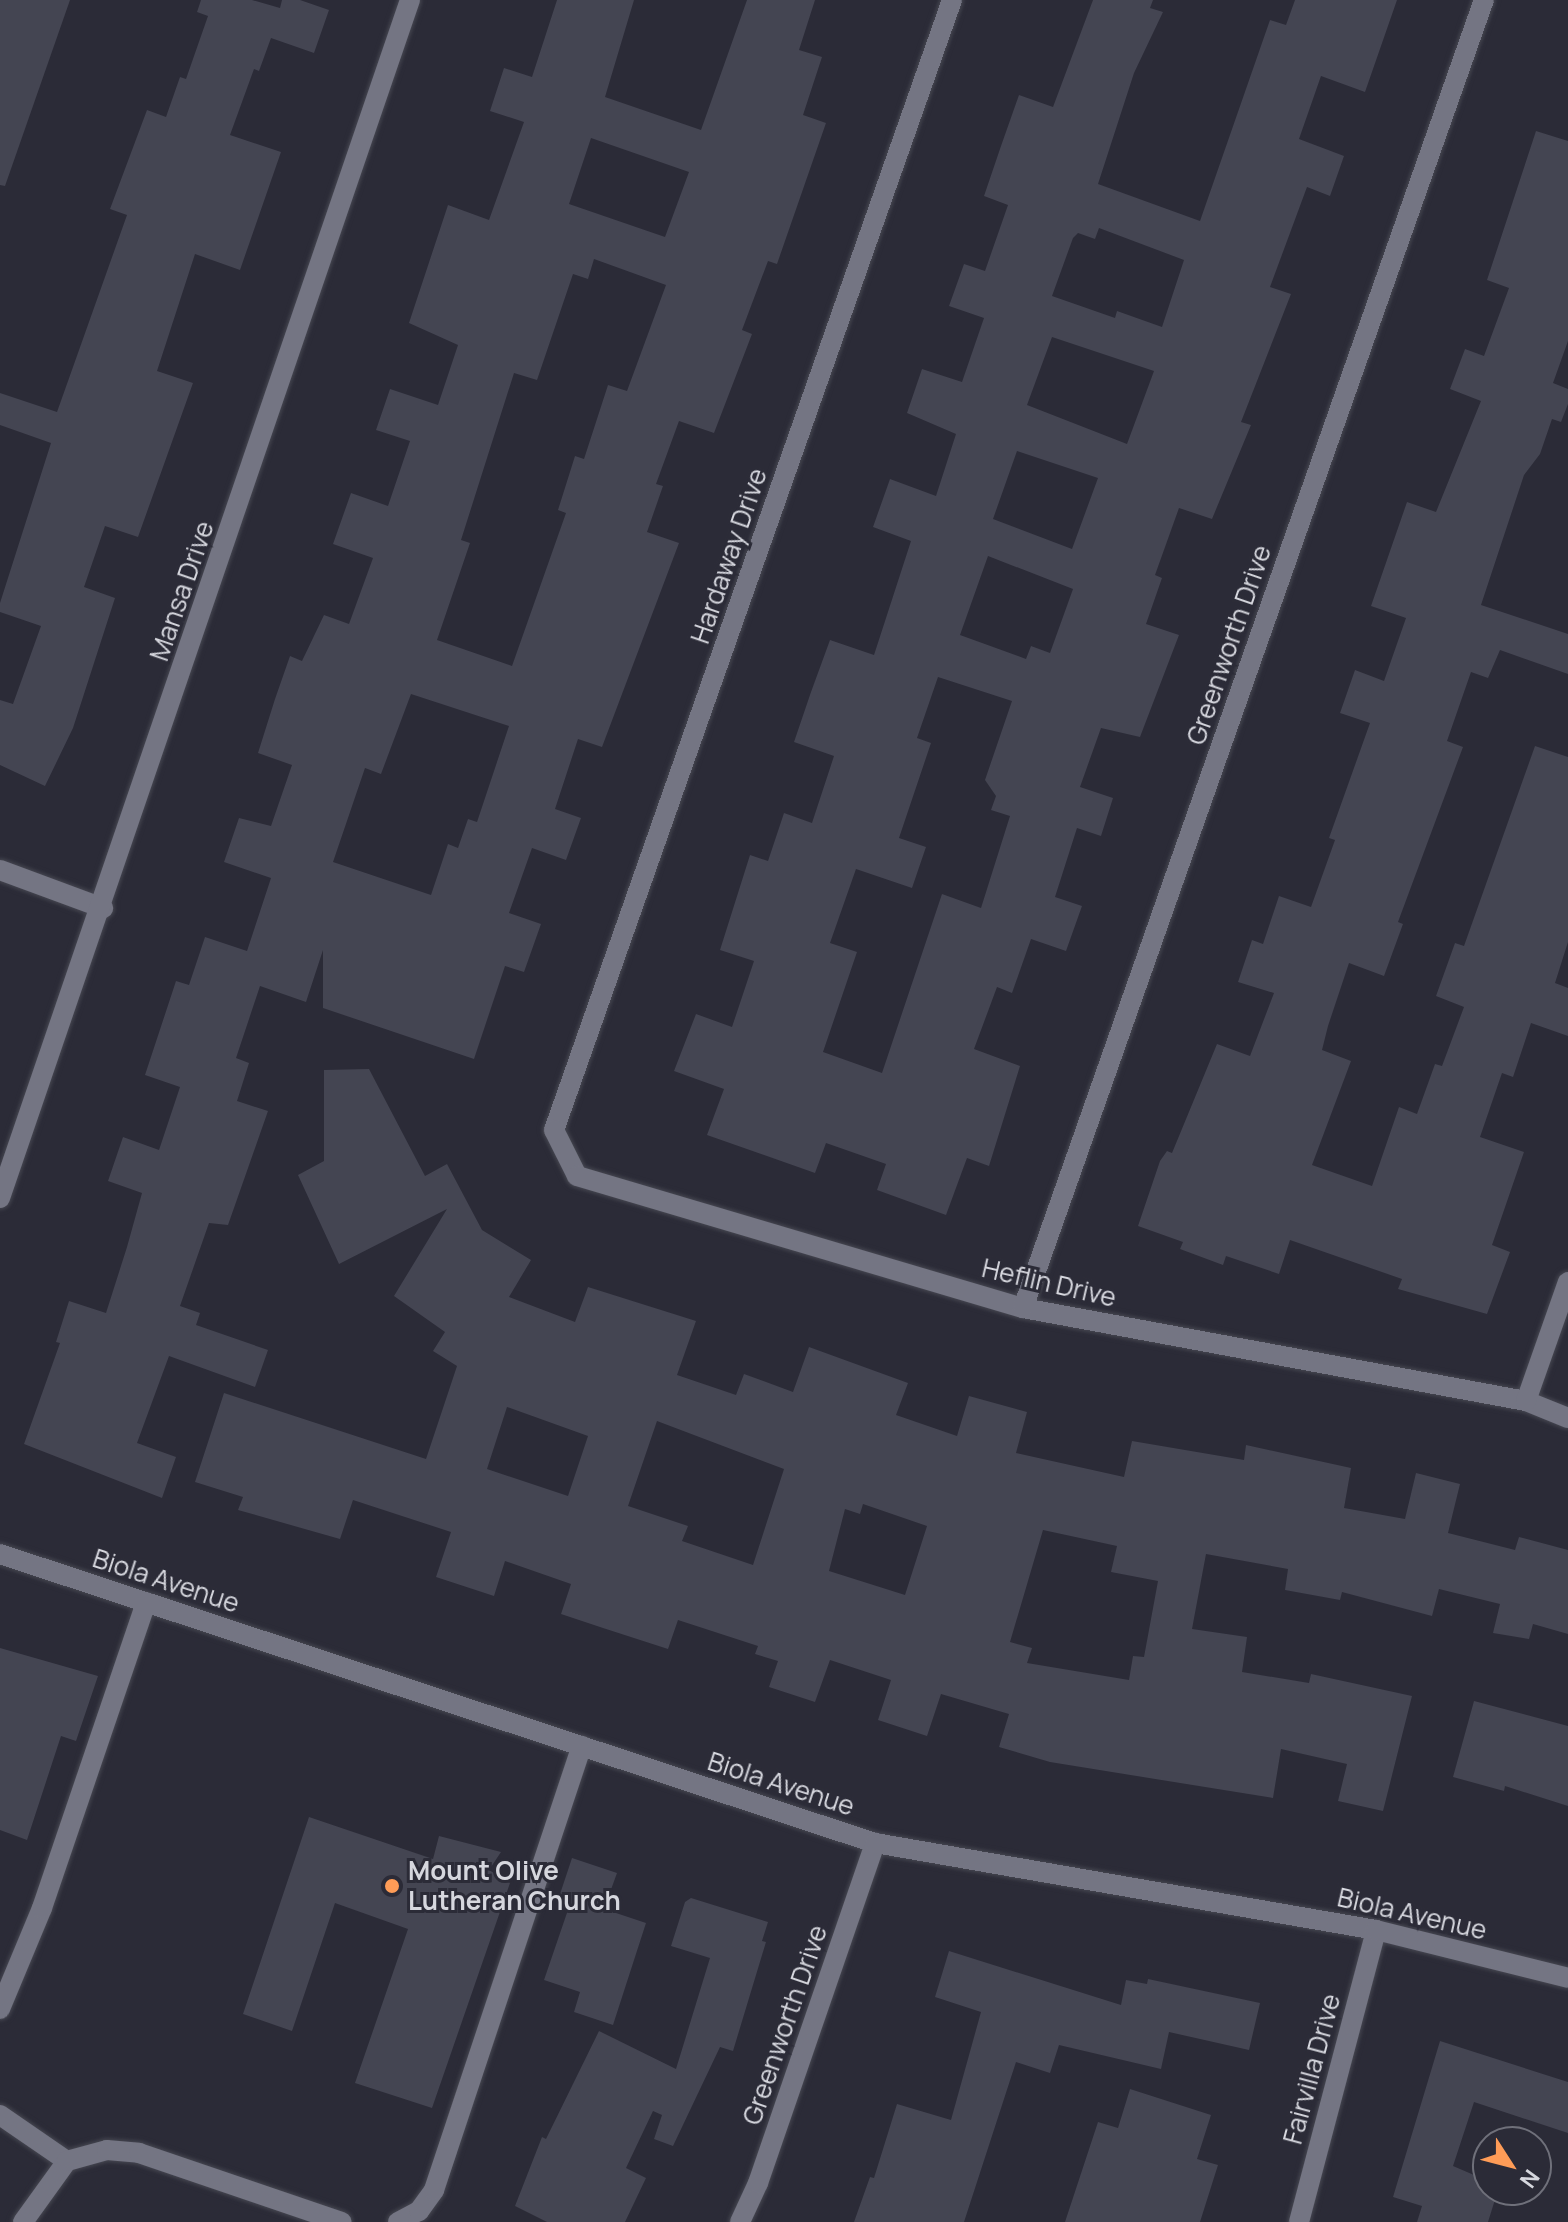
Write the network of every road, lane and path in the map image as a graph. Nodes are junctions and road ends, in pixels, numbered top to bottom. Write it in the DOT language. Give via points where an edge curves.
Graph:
graph roads {
  1 [pos="410,0"];
  2 [pos="952,0"];
  3 [pos="1484,0"];
  4 [pos="0,870"];
  5 [pos="103,908"];
  6 [pos="554,1130"];
  7 [pos="0,1198"];
  8 [pos="1568,1282"];
  9 [pos="1023,1308"];
  10 [pos="1526,1401"];
  11 [pos="1568,1418"];
  12 [pos="0,1554"];
  13 [pos="146,1602"];
  14 [pos="582,1746"];
  15 [pos="875,1843"];
  16 [pos="1376,1930"];
  17 [pos="1568,1978"];
  18 [pos="0,2009"];
  19 [pos="0,2115"];
  20 [pos="67,2161"];
  21 [pos="23,2222"];
  22 [pos="342,2222"];
  23 [pos="398,2222"];
  24 [pos="740,2222"];
  25 [pos="1299,2222"];
  1 -- 5 [label="street, Mansa Drive"];
  2 -- 6 [label="street, Hardaway Drive"];
  3 -- 9 [label="street, Greenworth Drive"];
  4 -- 5 [label="street"];
  5 -- 7 [label="street, Mansa Drive"];
  6 -- 9 [label="street, Heflin Drive" via="577,1176"];
  8 -- 10 [label="street"];
  9 -- 10 [label="street, Heflin Drive"];
  10 -- 11 [label="street, Heflin Drive"];
  12 -- 13 [label="street, Biola Avenue"];
  13 -- 14 [label="street, Biola Avenue"];
  13 -- 18 [label="street" via="42,1908"];
  14 -- 15 [label="street, Biola Avenue"];
  14 -- 23 [label="street" via="434,2190 419,2211"];
  15 -- 16 [label="street, Biola Avenue"];
  15 -- 24 [label="street, Greenworth Drive"];
  16 -- 17 [label="street, Biola Avenue"];
  16 -- 25 [label="street, Fairvilla Drive"];
  19 -- 20 [label="street"];
  20 -- 21 [label="street"];
  20 -- 22 [label="street" via="107,2150 139,2153"];
}
